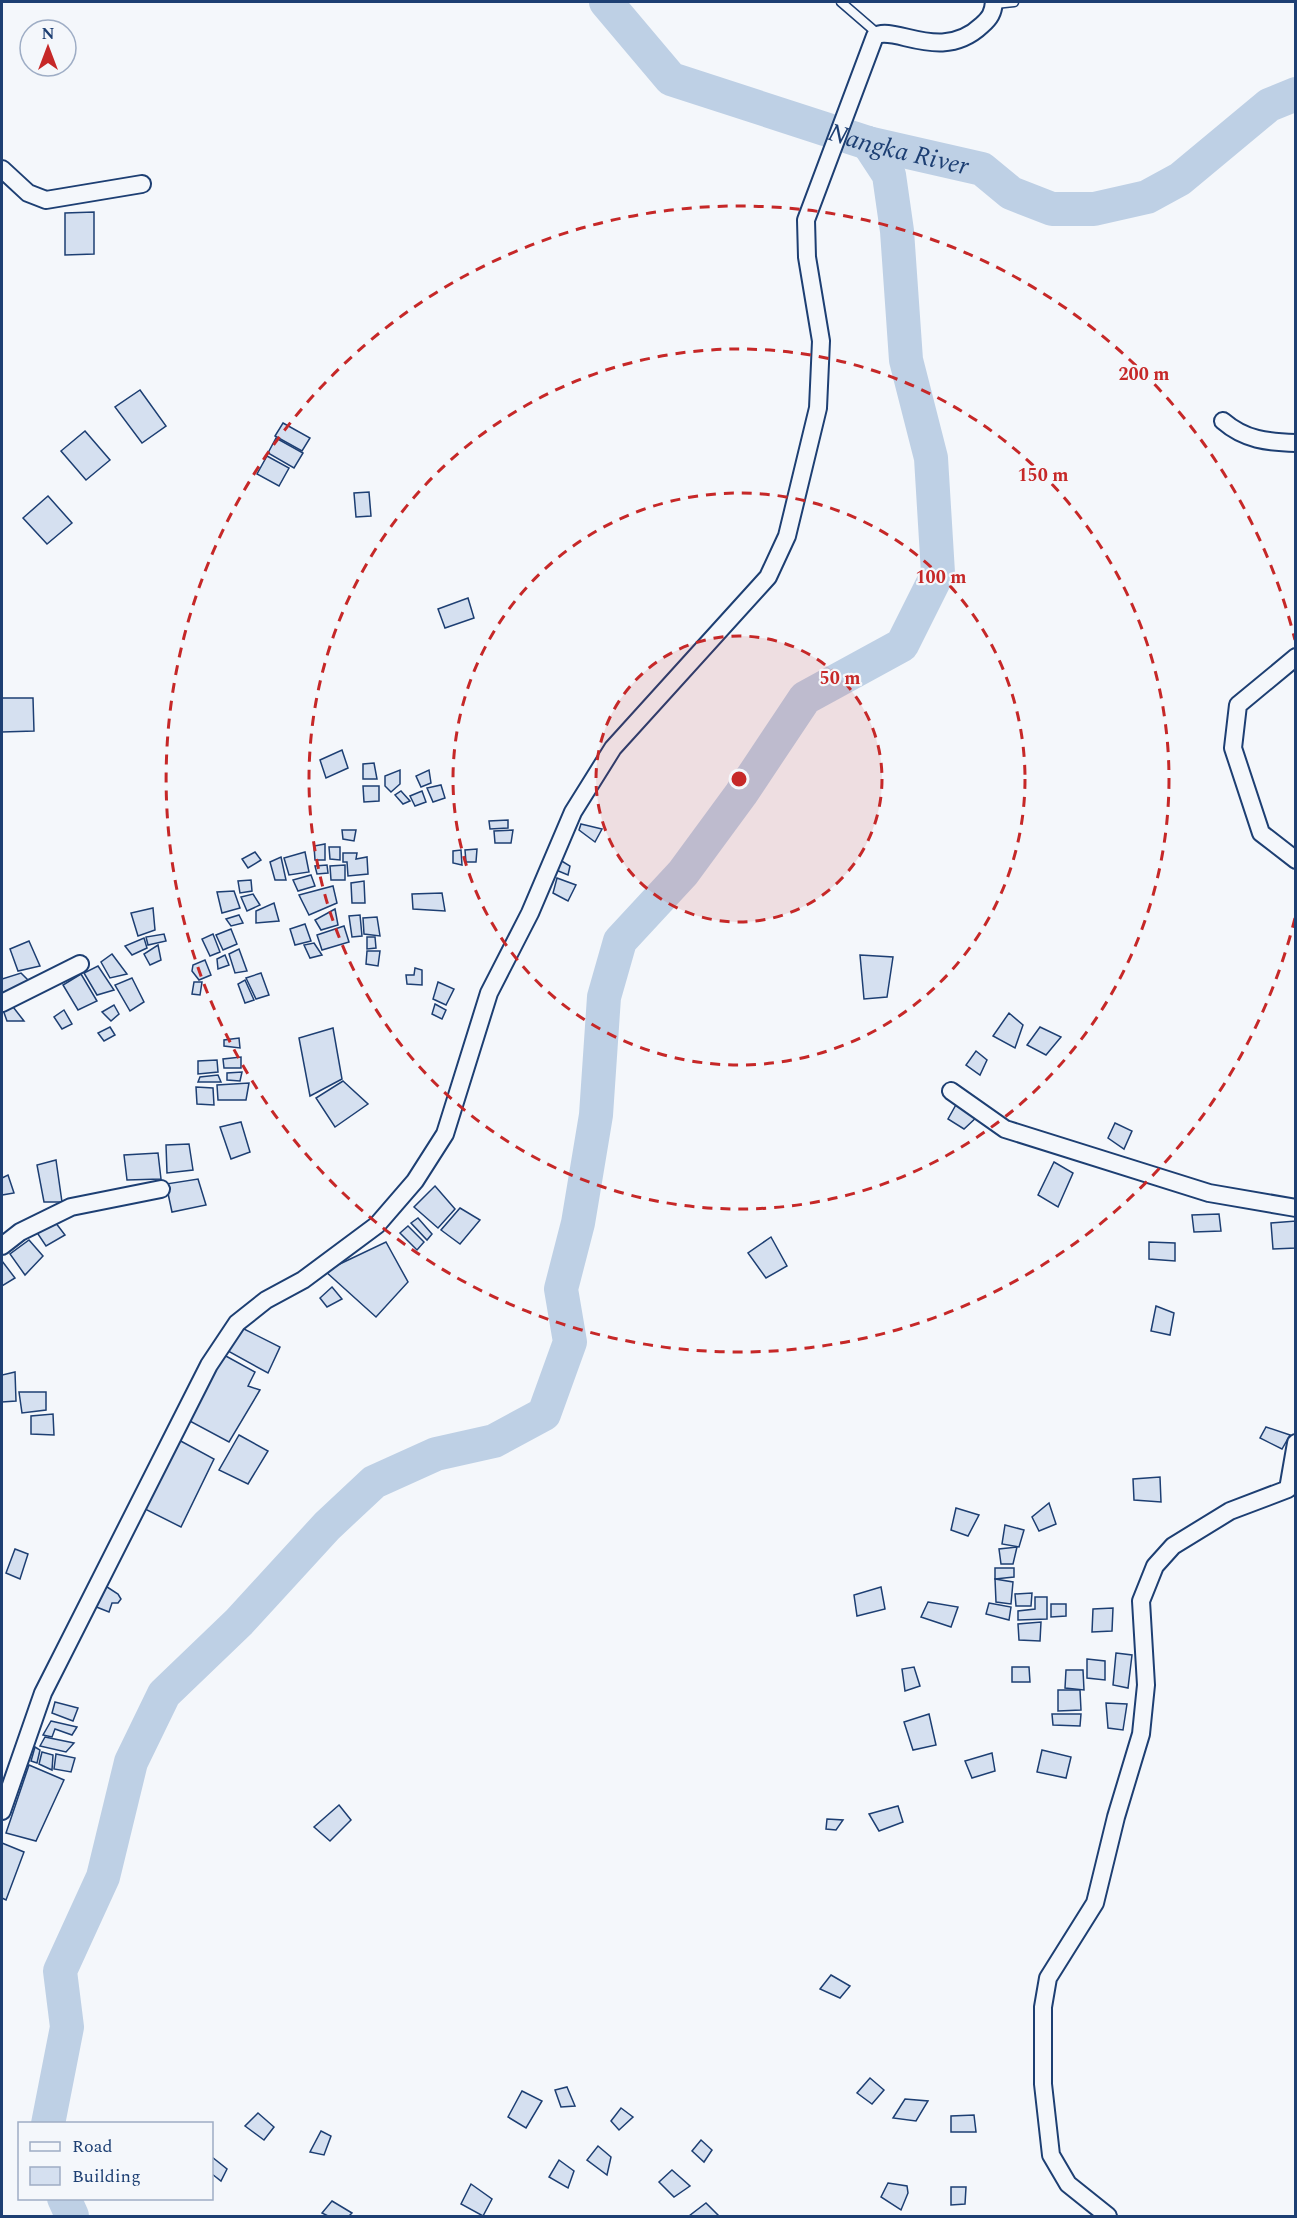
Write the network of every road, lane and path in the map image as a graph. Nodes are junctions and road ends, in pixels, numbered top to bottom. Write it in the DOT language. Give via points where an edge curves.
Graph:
graph roads {
  1 [pos="841,2"];
  2 [pos="1014,2"];
  3 [pos="995,3"];
  4 [pos="878,34"];
  5 [pos="2,170"];
  6 [pos="142,184"];
  7 [pos="1223,421"];
  8 [pos="1296,443"];
  9 [pos="1296,657"];
  10 [pos="1296,860"];
  11 [pos="80,964"];
  12 [pos="2,1003"];
  13 [pos="951,1092"];
  14 [pos="161,1190"];
  15 [pos="1296,1208"];
  16 [pos="2,1246"];
  17 [pos="1296,1443"];
  18 [pos="1292,1487"];
  19 [pos="2,1811"];
  20 [pos="1108,2217"];
  1 -- 4 [label="lane"];
  2 -- 3 [label="lane"];
  3 -- 4 [label="street" via="991,16 977,30 955,40 924,43"];
  4 -- 19 [label="street" via="864,60 806,220 807,257 821,341 818,408 787,536 768,577 613,748 573,812 530,913 489,993 445,1134 415,1181 376,1225 237,1323 209,1365 43,1693"];
  5 -- 6 [label="street" via="28,193 46,200"];
  7 -- 8 [label="street" via="1238,434"];
  9 -- 10 [label="street" via="1238,705 1233,748 1261,832"];
  11 -- 12 [label="street"];
  13 -- 15 [label="street" via="1005,1129 1209,1193"];
  14 -- 16 [label="street" via="71,1207 20,1232"];
  17 -- 18 [label="street"];
  18 -- 20 [label="street" via="1230,1511 1173,1546 1155,1566 1141,1601 1146,1685 1141,1734 1095,1903 1048,1978 1043,2007 1043,2084 1052,2155 1068,2184"];
}
